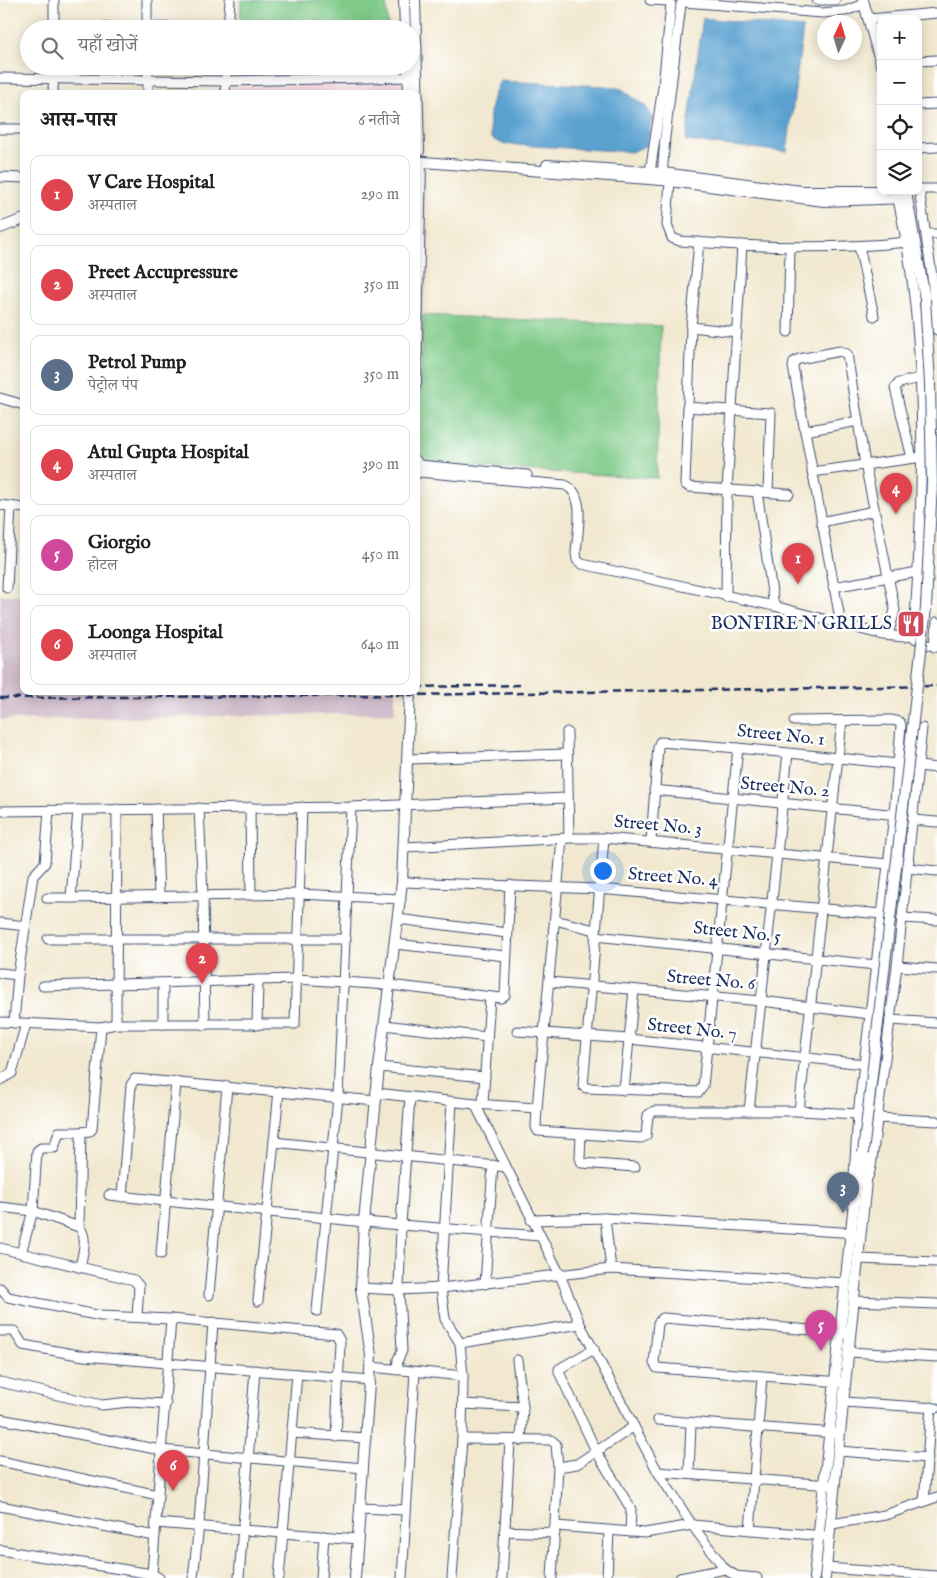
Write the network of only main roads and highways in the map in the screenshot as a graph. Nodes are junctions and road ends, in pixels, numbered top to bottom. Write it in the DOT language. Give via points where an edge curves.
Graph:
graph roads {
  1 [pos="404,0"];
  2 [pos="414,0"];
  3 [pos="863,2"];
  4 [pos="405,20"];
  5 [pos="413,20"];
  6 [pos="880,60"];
  7 [pos="411,75"];
  8 [pos="411,75"];
  9 [pos="409,90"];
  10 [pos="413,90"];
  11 [pos="420,158"];
  12 [pos="665,178"];
  13 [pos="877,191"];
  14 [pos="902,195"];
  15 [pos="20,220"];
  16 [pos="0,228"];
  17 [pos="410,695"];
  18 [pos="855,1233"];
  19 [pos="826,1573"];
  20 [pos="355,1578"];
  21 [pos="814,1578"];
  1 -- 4 [label="main road"];
  2 -- 5 [label="main road"];
  3 -- 6 [label="main road"];
  7 -- 9 [label="main road"];
  8 -- 10 [label="main road"];
  11 -- 12 [label="main road"];
  11 -- 12 [label="main road" via="650,172"];
  12 -- 13 [label="main road" via="801,191"];
  12 -- 14 [label="main road" via="800,199"];
  14 -- 18 [label="main road, bridge" via="925,299 932,482 926,608 863,1157 867,1167 861,1181"];
  15 -- 16 [label="main road"];
  17 -- 20 [label="main road" via="401,899 379,1067 364,1222 361,1288 370,1347 370,1380"];
  18 -- 19 [label="main road" via="858,1259"];
  18 -- 21 [label="main road" via="844,1283"];
}
